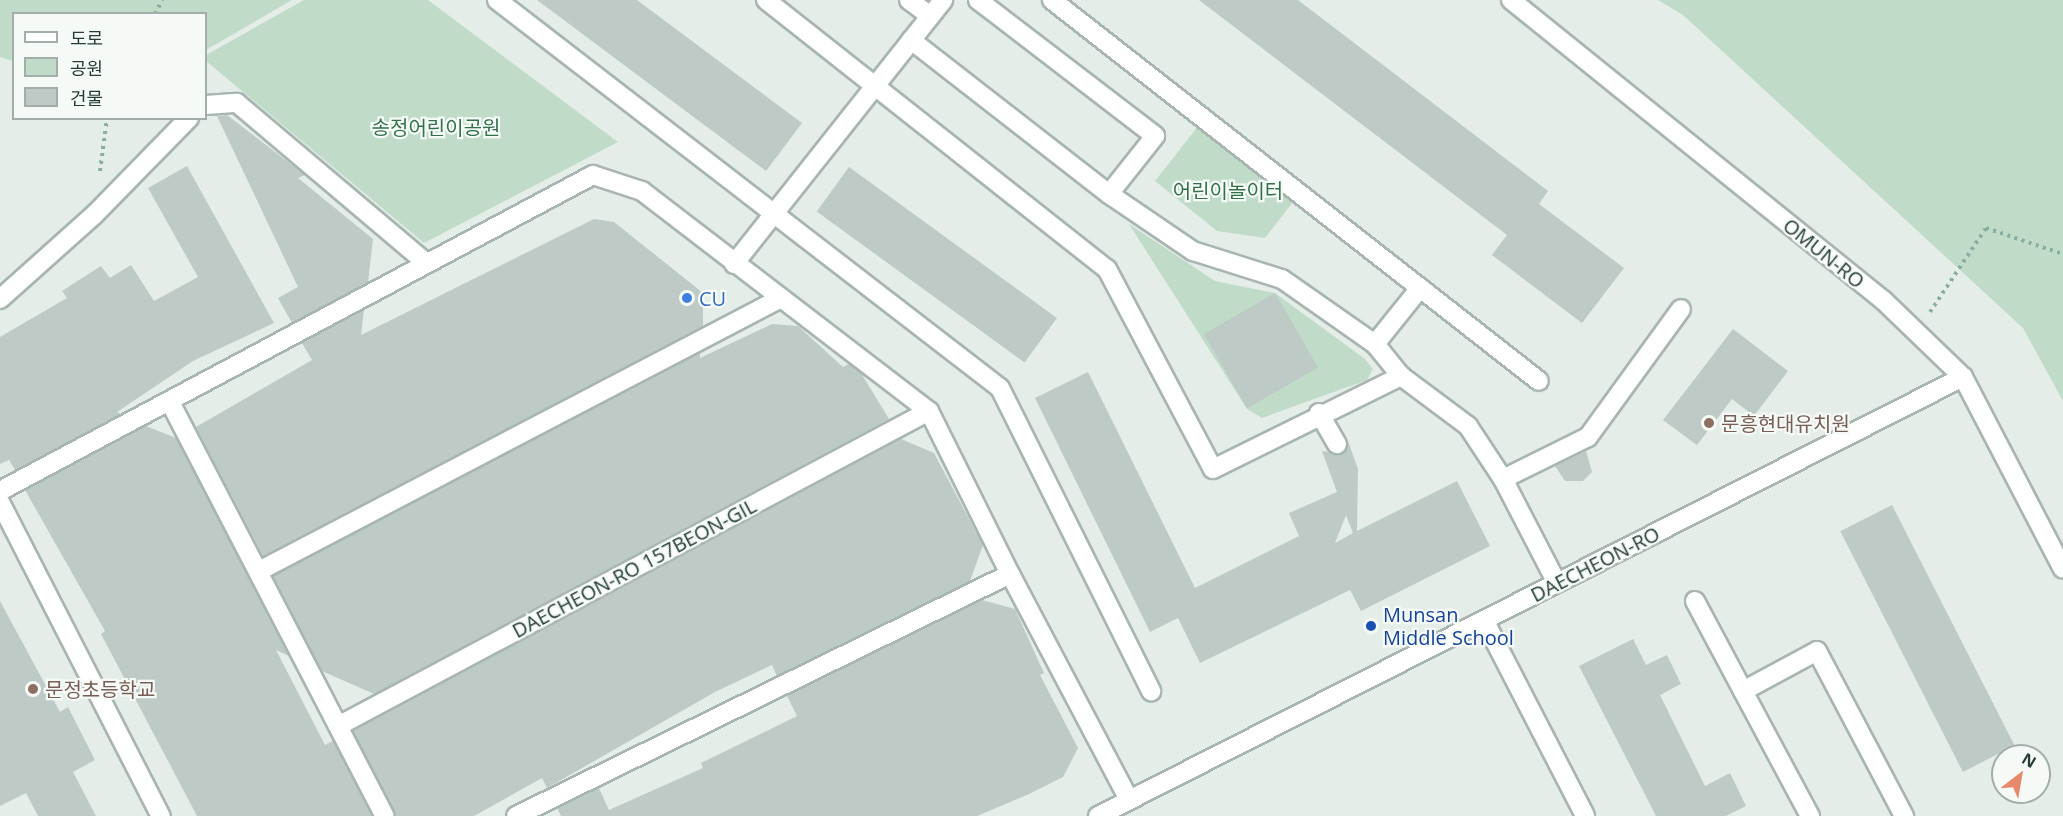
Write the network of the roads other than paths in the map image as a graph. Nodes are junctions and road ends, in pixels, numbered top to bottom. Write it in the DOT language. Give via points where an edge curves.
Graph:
graph roads {
  1 [pos="497,0"];
  2 [pos="766,0"];
  3 [pos="909,0"];
  4 [pos="943,0"];
  5 [pos="978,0"];
  6 [pos="1052,0"];
  7 [pos="1511,0"];
  8 [pos="930,16"];
  9 [pos="911,40"];
  10 [pos="875,86"];
  11 [pos="207,105"];
  12 [pos="187,120"];
  13 [pos="1109,194"];
  14 [pos="775,212"];
  15 [pos="424,261"];
  16 [pos="734,264"];
  17 [pos="1420,288"];
  18 [pos="0,299"];
  19 [pos="779,299"];
  20 [pos="1681,309"];
  21 [pos="1374,344"];
  22 [pos="1401,376"];
  23 [pos="1963,377"];
  24 [pos="1539,381"];
  25 [pos="171,404"];
  26 [pos="929,411"];
  27 [pos="1319,413"];
  28 [pos="1337,444"];
  29 [pos="1503,479"];
  30 [pos="0,491"];
  31 [pos="0,502"];
  32 [pos="2063,569"];
  33 [pos="259,571"];
  34 [pos="1010,574"];
  35 [pos="1557,583"];
  36 [pos="1695,601"];
  37 [pos="1484,620"];
  38 [pos="1151,691"];
  39 [pos="1743,691"];
  40 [pos="340,725"];
  41 [pos="1129,800"];
  42 [pos="1902,815"];
  43 [pos="161,816"];
  44 [pos="385,816"];
  45 [pos="516,816"];
  46 [pos="1098,816"];
  47 [pos="1584,816"];
  48 [pos="1810,816"];
  1 -- 14 [label="street"];
  2 -- 10 [label="street"];
  3 -- 8 [label="street"];
  4 -- 8 [label="street"];
  5 -- 13 [label="street" via="1155,136"];
  6 -- 17 [label="street"];
  7 -- 23 [label="street, OMUN-RO" via="1916,332"];
  8 -- 9 [label="street"];
  9 -- 10 [label="street"];
  9 -- 13 [label="street"];
  10 -- 14 [label="street"];
  10 -- 27 [label="street" via="1107,269 1213,469"];
  11 -- 15 [label="street" via="237,103"];
  12 -- 18 [label="street" via="94,215"];
  13 -- 21 [label="street" via="1193,250 1282,279"];
  14 -- 16 [label="street"];
  14 -- 38 [label="street" via="1000,388"];
  15 -- 16 [label="street" via="593,174 642,191"];
  15 -- 25 [label="street"];
  16 -- 19 [label="street"];
  17 -- 21 [label="street"];
  17 -- 24 [label="street"];
  19 -- 26 [label="street"];
  19 -- 33 [label="street"];
  20 -- 29 [label="street" via="1588,437"];
  21 -- 22 [label="street"];
  22 -- 27 [label="street"];
  22 -- 29 [label="street" via="1468,426"];
  23 -- 32 [label="street, OMUN-RO"];
  23 -- 35 [label="street, DAECHEON-RO"];
  25 -- 30 [label="street"];
  25 -- 33 [label="street"];
  26 -- 34 [label="street"];
  26 -- 40 [label="street, DAECHEON-RO 157BEON-GIL"];
  27 -- 28 [label="street"];
  29 -- 35 [label="street"];
  31 -- 43 [label="street"];
  33 -- 40 [label="street"];
  34 -- 41 [label="street"];
  34 -- 45 [label="street"];
  35 -- 37 [label="street, DAECHEON-RO"];
  36 -- 39 [label="street"];
  37 -- 41 [label="street, DAECHEON-RO"];
  37 -- 47 [label="street"];
  39 -- 42 [label="street" via="1817,651"];
  39 -- 48 [label="street"];
  40 -- 44 [label="street"];
  41 -- 46 [label="street, DAECHEON-RO"];
}
